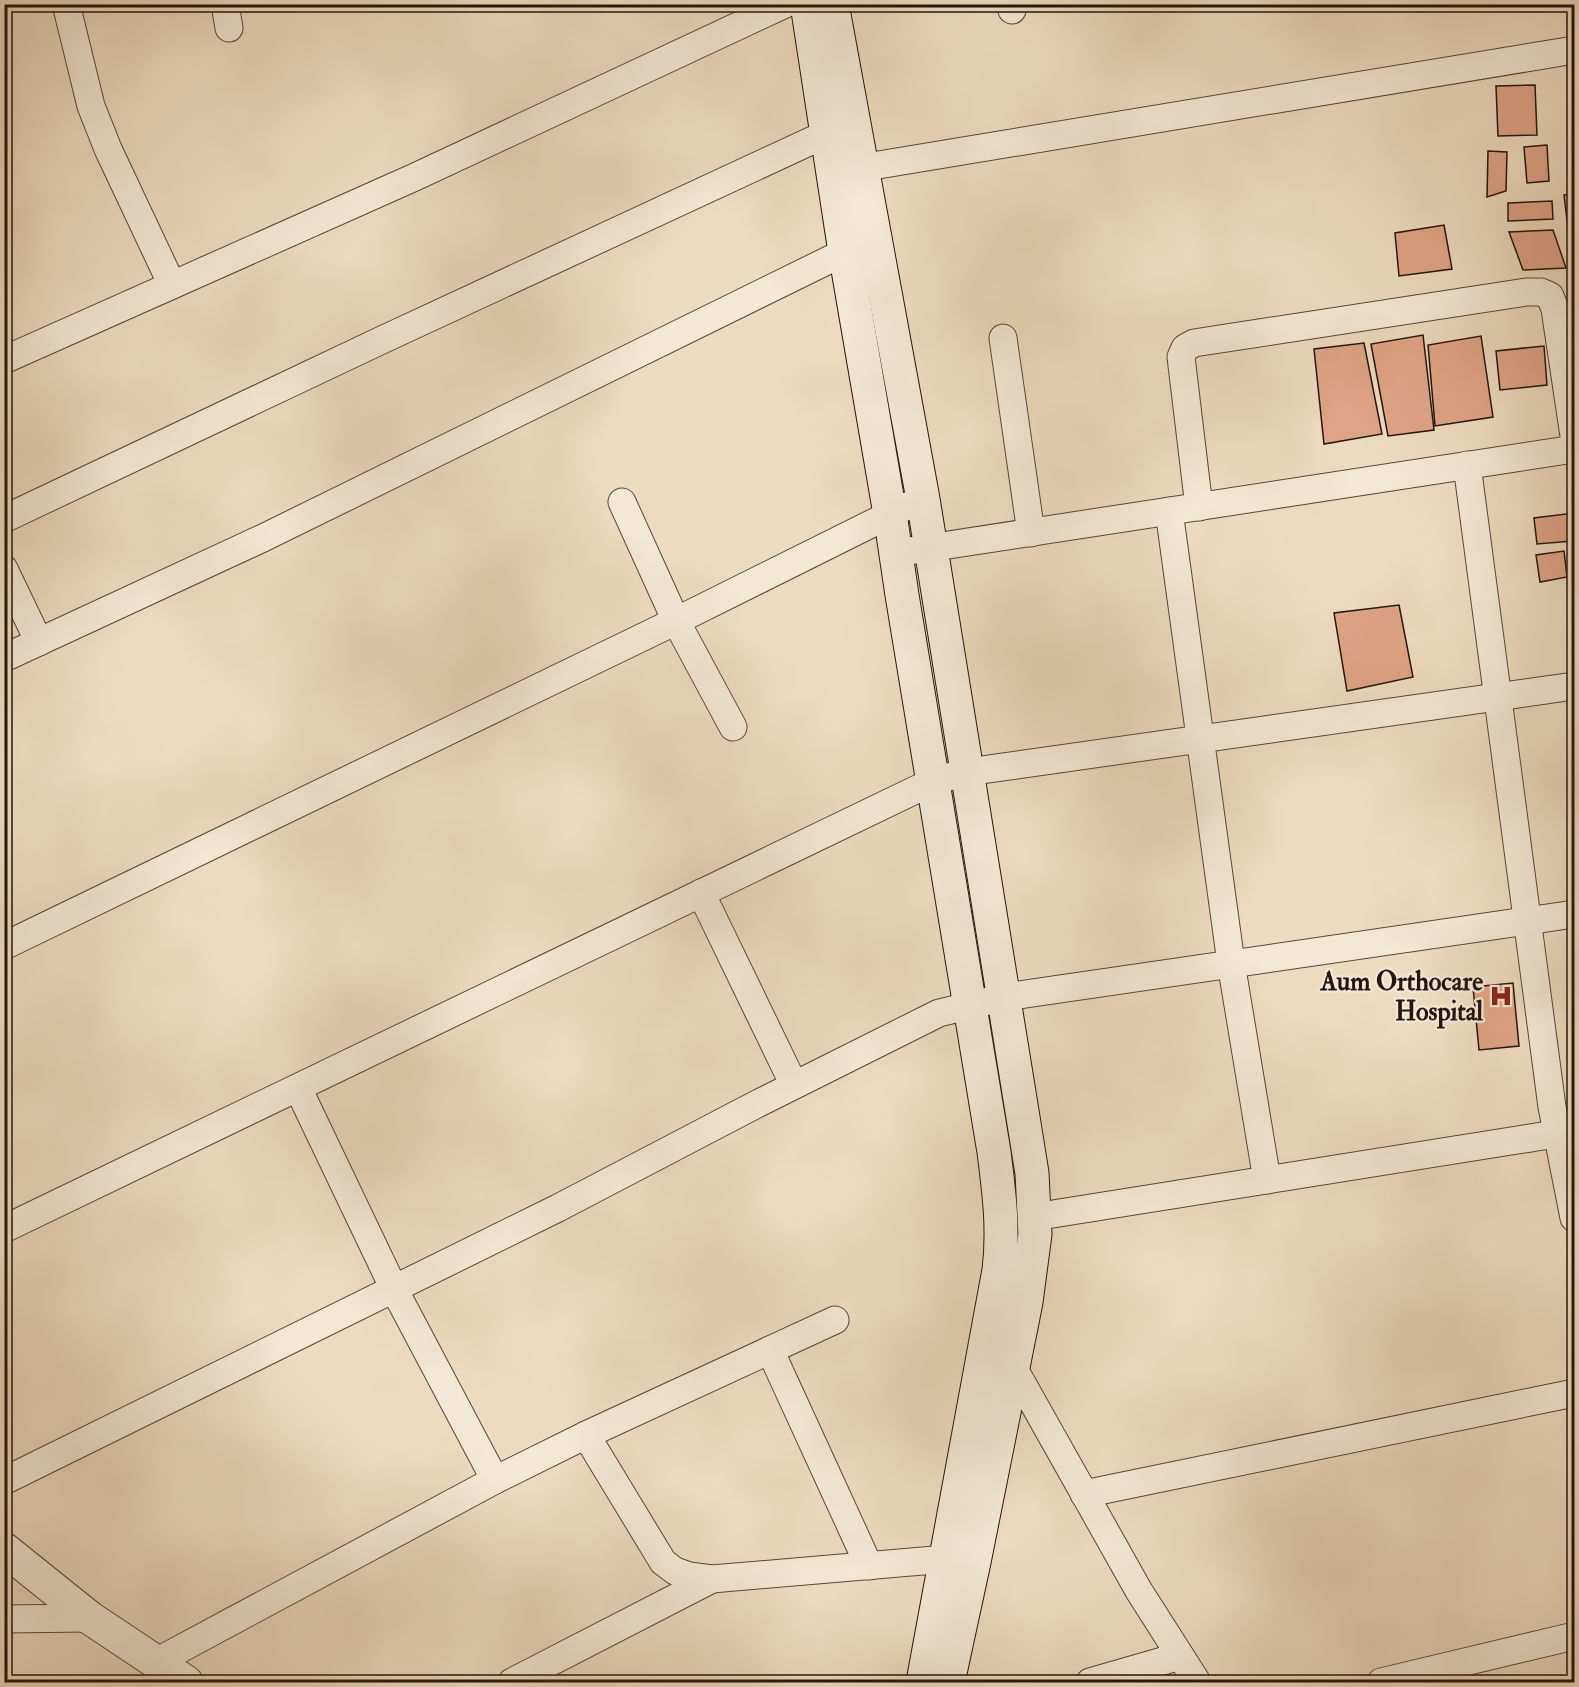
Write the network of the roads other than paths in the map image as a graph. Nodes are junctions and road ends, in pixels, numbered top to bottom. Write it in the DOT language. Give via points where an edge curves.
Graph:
graph roads {
  1 [pos="66,4"];
  2 [pos="785,4"];
  3 [pos="807,4"];
  4 [pos="832,4"];
  5 [pos="1575,50"];
  6 [pos="826,134"];
  7 [pos="847,171"];
  8 [pos="845,252"];
  9 [pos="172,285"];
  10 [pos="1003,338"];
  11 [pos="4,360"];
  12 [pos="1575,436"];
  13 [pos="1575,449"];
  14 [pos="1467,465"];
  15 [pos="922,499"];
  16 [pos="622,502"];
  17 [pos="1199,507"];
  18 [pos="1169,511"];
  19 [pos="890,514"];
  20 [pos="4,519"];
  21 [pos="1031,533"];
  22 [pos="930,548"];
  23 [pos="896,553"];
  24 [pos="4,569"];
  25 [pos="676,621"];
  26 [pos="39,642"];
  27 [pos="4,658"];
  28 [pos="1575,686"];
  29 [pos="1497,697"];
  30 [pos="733,727"];
  31 [pos="1201,739"];
  32 [pos="967,772"];
  33 [pos="934,781"];
  34 [pos="701,893"];
  35 [pos="1575,914"];
  36 [pos="1527,922"];
  37 [pos="4,946"];
  38 [pos="1231,963"];
  39 [pos="1005,997"];
  40 [pos="970,1004"];
  41 [pos="794,1085"];
  42 [pos="297,1088"];
  43 [pos="1566,1133"];
  44 [pos="1267,1180"];
  45 [pos="1034,1217"];
  46 [pos="1575,1218"];
  47 [pos="4,1229"];
  48 [pos="394,1289"];
  49 [pos="835,1320"];
  50 [pos="770,1350"];
  51 [pos="1013,1367"];
  52 [pos="1575,1393"];
  53 [pos="586,1435"];
  54 [pos="495,1480"];
  55 [pos="4,1481"];
  56 [pos="1084,1494"];
  57 [pos="4,1549"];
  58 [pos="946,1559"];
  59 [pos="869,1566"];
  60 [pos="712,1579"];
  61 [pos="90,1618"];
  62 [pos="4,1620"];
  63 [pos="1575,1636"];
  64 [pos="1180,1656"];
  65 [pos="156,1662"];
  66 [pos="186,1683"];
  67 [pos="512,1683"];
  68 [pos="923,1683"];
  69 [pos="948,1683"];
  70 [pos="1090,1683"];
  71 [pos="1197,1683"];
  72 [pos="1381,1683"];
  1 -- 9 [label="street" via="91,106"];
  2 -- 9 [label="street" via="415,177"];
  3 -- 6 [label="main road"];
  4 -- 7 [label="main road"];
  5 -- 7 [label="street"];
  6 -- 7 [label="main road"];
  6 -- 20 [label="street"];
  7 -- 8 [label="main road"];
  7 -- 15 [label="main road"];
  8 -- 19 [label="main road"];
  8 -- 26 [label="street" via="273,533"];
  9 -- 11 [label="street"];
  10 -- 21 [label="street"];
  12 -- 17 [label="street" via="1555,309 1550,296 1541,292 1194,343 1185,348 1181,357"];
  13 -- 14 [label="street"];
  14 -- 17 [label="street"];
  14 -- 29 [label="street"];
  15 -- 19 [label="street"];
  15 -- 22 [label="main road"];
  16 -- 25 [label="street"];
  17 -- 18 [label="street"];
  18 -- 21 [label="street"];
  18 -- 31 [label="street"];
  19 -- 23 [label="main road"];
  19 -- 25 [label="street"];
  21 -- 22 [label="street"];
  22 -- 23 [label="street"];
  22 -- 32 [label="main road"];
  23 -- 33 [label="main road"];
  24 -- 26 [label="street"];
  25 -- 30 [label="street"];
  25 -- 37 [label="street"];
  26 -- 27 [label="street"];
  28 -- 29 [label="street"];
  29 -- 31 [label="street"];
  29 -- 36 [label="street"];
  31 -- 32 [label="street"];
  31 -- 38 [label="street"];
  32 -- 33 [label="street"];
  32 -- 39 [label="main road"];
  33 -- 34 [label="street"];
  33 -- 40 [label="main road"];
  34 -- 41 [label="street"];
  34 -- 42 [label="street"];
  35 -- 36 [label="street"];
  36 -- 38 [label="street"];
  36 -- 43 [label="street" via="1552,1107"];
  38 -- 39 [label="street"];
  38 -- 44 [label="street"];
  39 -- 40 [label="street"];
  39 -- 45 [label="main road" via="1032,1173"];
  40 -- 41 [label="street" via="939,1013"];
  40 -- 58 [label="main road" via="994,1152 1002,1239"];
  41 -- 48 [label="street"];
  42 -- 47 [label="street"];
  42 -- 48 [label="street"];
  43 -- 44 [label="street"];
  43 -- 46 [label="street"];
  44 -- 45 [label="street"];
  45 -- 51 [label="main road" via="1026,1302"];
  48 -- 54 [label="street"];
  48 -- 55 [label="street"];
  49 -- 50 [label="street"];
  50 -- 53 [label="street"];
  50 -- 59 [label="street"];
  51 -- 56 [label="street"];
  51 -- 69 [label="main road"];
  52 -- 56 [label="street"];
  53 -- 54 [label="street"];
  53 -- 60 [label="street" via="663,1562 689,1576"];
  54 -- 65 [label="street"];
  56 -- 64 [label="street"];
  57 -- 61 [label="main road"];
  58 -- 59 [label="street"];
  58 -- 68 [label="main road"];
  59 -- 60 [label="street"];
  60 -- 67 [label="street"];
  61 -- 62 [label="street"];
  61 -- 65 [label="main road"];
  63 -- 72 [label="street"];
  64 -- 70 [label="street"];
  64 -- 71 [label="street"];
  65 -- 66 [label="main road"];
}
